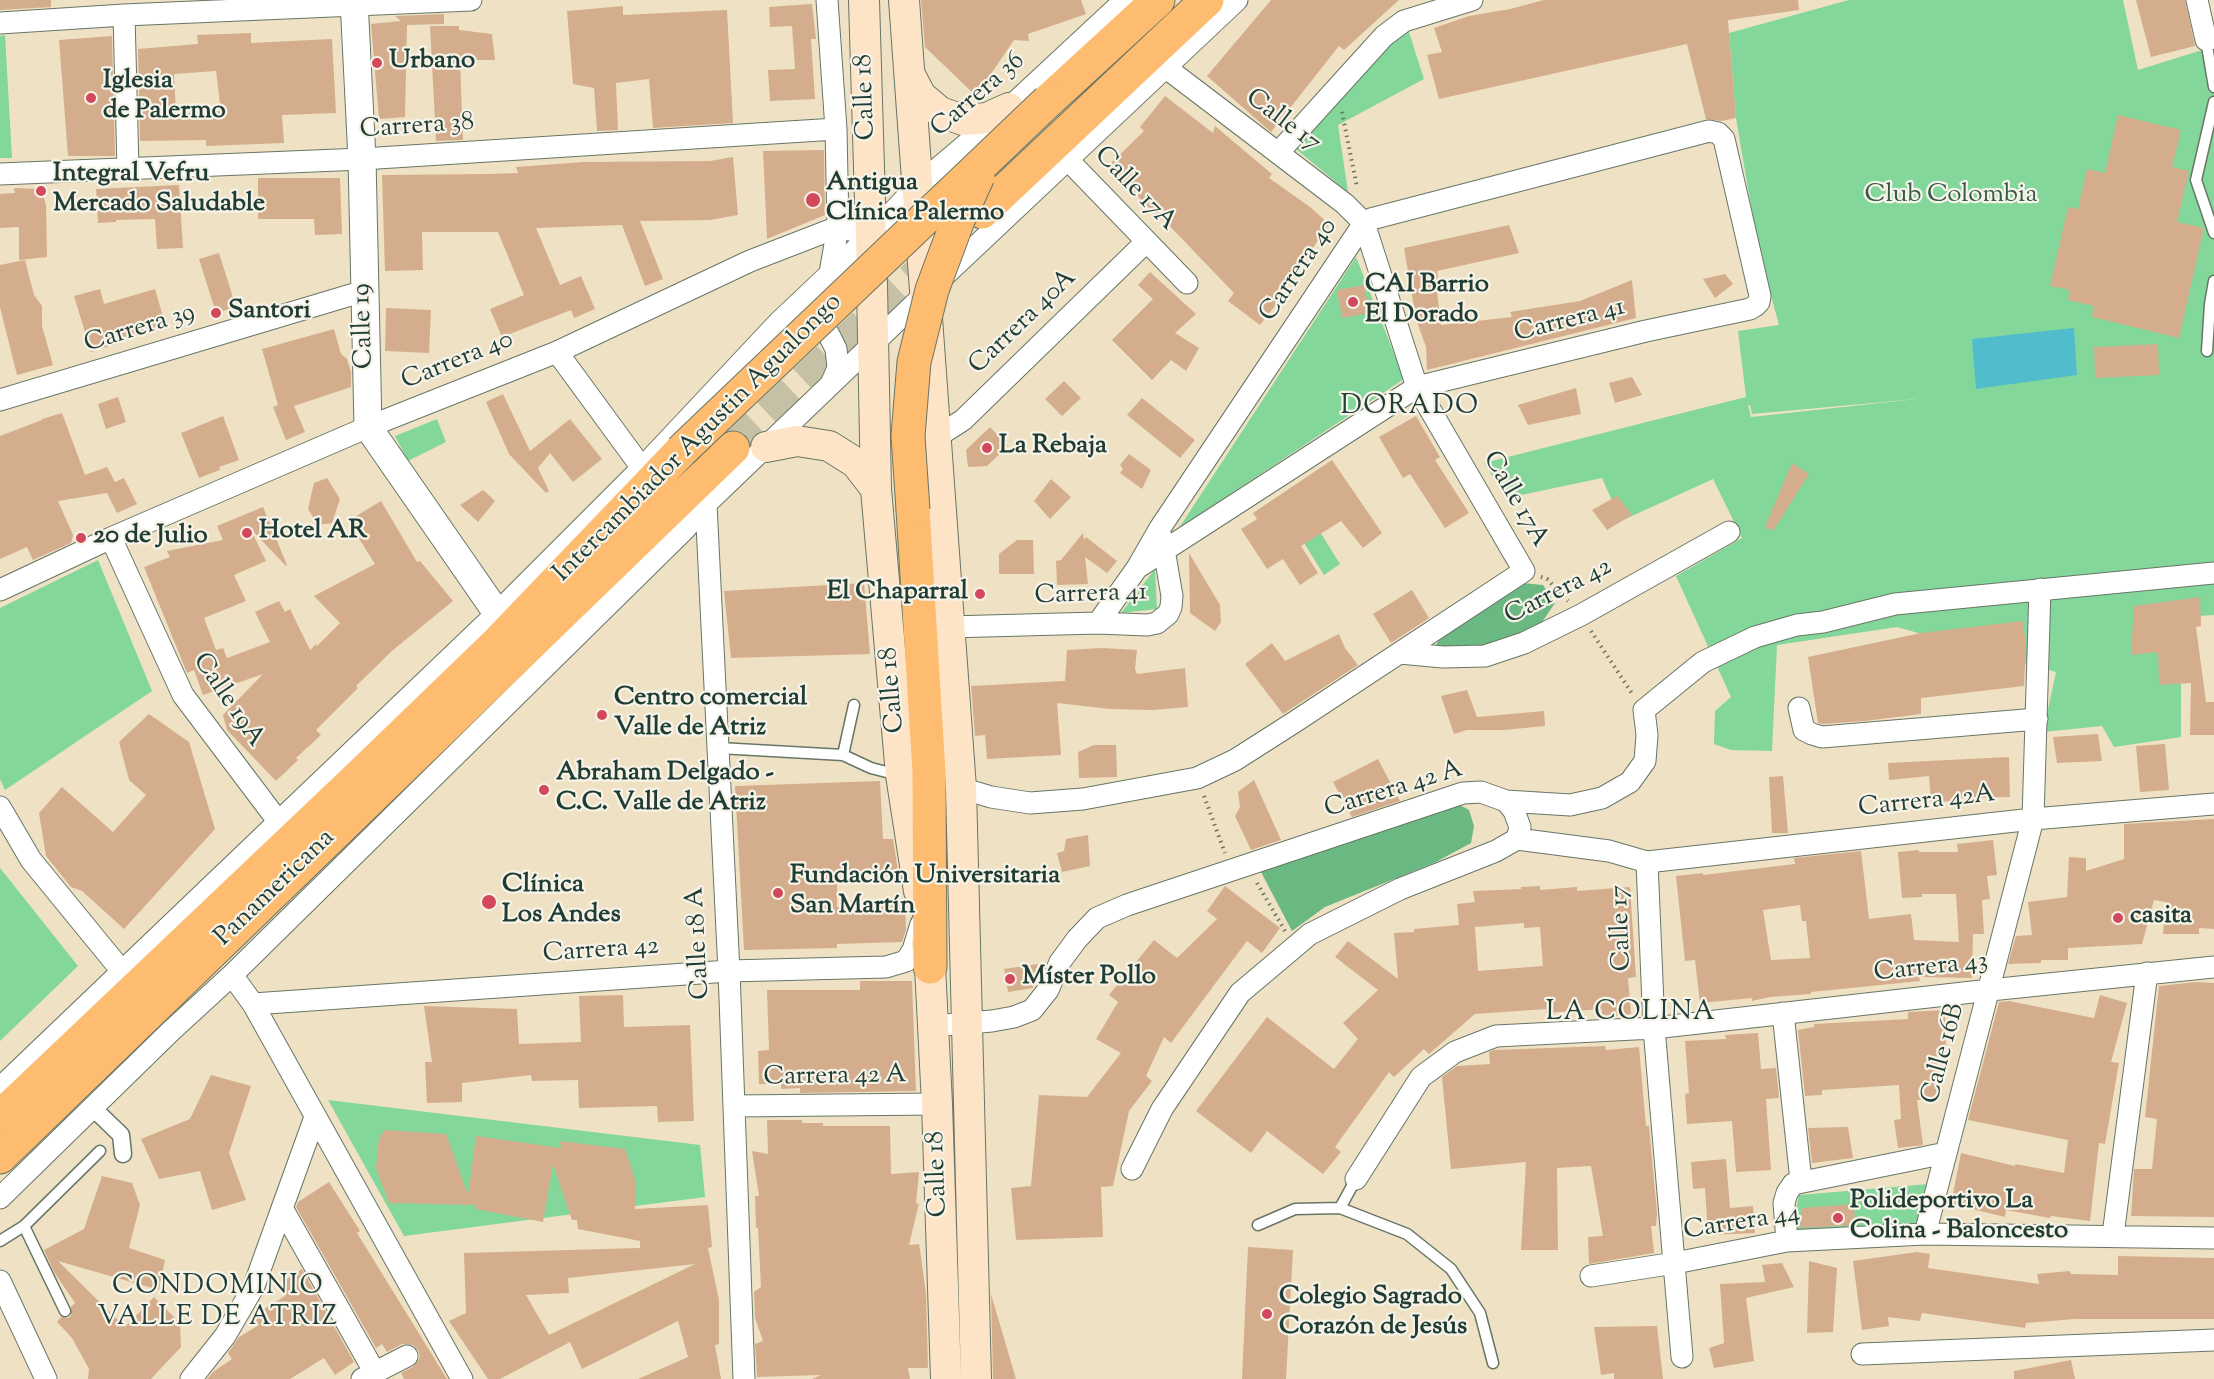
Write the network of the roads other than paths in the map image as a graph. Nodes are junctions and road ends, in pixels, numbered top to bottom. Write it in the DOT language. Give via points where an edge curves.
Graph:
graph roads {
  1 [pos="471,0"];
  2 [pos="827,0"];
  3 [pos="864,0"];
  4 [pos="904,0"];
  5 [pos="1125,0"];
  6 [pos="1158,0"];
  7 [pos="1207,0"];
  8 [pos="1237,0"];
  9 [pos="1472,0"];
  10 [pos="2197,0"];
  11 [pos="354,3"];
  12 [pos="124,15"];
  13 [pos="0,23"];
  14 [pos="2210,39"];
  15 [pos="1165,67"];
  16 [pos="910,75"];
  17 [pos="2214,87"];
  18 [pos="2214,102"];
  19 [pos="1009,108"];
  20 [pos="836,129"];
  21 [pos="1278,153"];
  22 [pos="362,159"];
  23 [pos="1068,160"];
  24 [pos="985,161"];
  25 [pos="128,169"];
  26 [pos="0,174"];
  27 [pos="918,186"];
  28 [pos="982,212"];
  29 [pos="1364,223"];
  30 [pos="838,226"];
  31 [pos="2214,233"];
  32 [pos="871,235"];
  33 [pos="1146,242"];
  34 [pos="830,273"];
  35 [pos="2214,281"];
  36 [pos="1187,283"];
  37 [pos="364,291"];
  38 [pos="925,294"];
  39 [pos="1750,309"];
  40 [pos="779,322"];
  41 [pos="873,345"];
  42 [pos="2207,351"];
  43 [pos="557,352"];
  44 [pos="831,384"];
  45 [pos="1417,387"];
  46 [pos="0,400"];
  47 [pos="368,427"];
  48 [pos="936,438"];
  49 [pos="766,447"];
  50 [pos="733,448"];
  51 [pos="642,468"];
  52 [pos="876,489"];
  53 [pos="706,504"];
  54 [pos="1160,528"];
  55 [pos="1729,532"];
  56 [pos="111,538"];
  57 [pos="1164,551"];
  58 [pos="1137,568"];
  59 [pos="1524,571"];
  60 [pos="2214,573"];
  61 [pos="2040,589"];
  62 [pos="0,590"];
  63 [pos="497,613"];
  64 [pos="553,622"];
  65 [pos="1098,623"];
  66 [pos="949,627"];
  67 [pos="1400,653"];
  68 [pos="854,705"];
  69 [pos="1799,708"];
  70 [pos="2037,719"];
  71 [pos="719,748"];
  72 [pos="843,755"];
  73 [pos="901,776"];
  74 [pos="961,788"];
  75 [pos="1506,801"];
  76 [pos="2214,804"];
  77 [pos="0,807"];
  78 [pos="2033,819"];
  79 [pos="278,821"];
  80 [pos="1517,839"];
  81 [pos="1647,862"];
  82 [pos="923,918"];
  83 [pos="930,966"];
  84 [pos="2214,967"];
  85 [pos="122,970"];
  86 [pos="729,971"];
  87 [pos="2147,973"];
  88 [pos="232,975"];
  89 [pos="1990,990"];
  90 [pos="253,1004"];
  91 [pos="1783,1013"];
  92 [pos="966,1024"];
  93 [pos="933,1026"];
  94 [pos="1654,1028"];
  95 [pos="0,1088"];
  96 [pos="937,1104"];
  97 [pos="734,1106"];
  98 [pos="93,1108"];
  99 [pos="315,1117"];
  100 [pos="25,1133"];
  101 [pos="100,1151"];
  102 [pos="1946,1153"];
  103 [pos="123,1154"];
  104 [pos="0,1157"];
  105 [pos="1132,1169"];
  106 [pos="1356,1179"];
  107 [pos="1801,1181"];
  108 [pos="0,1198"];
  109 [pos="282,1208"];
  110 [pos="1340,1208"];
  111 [pos="1258,1225"];
  112 [pos="24,1226"];
  113 [pos="1925,1234"];
  114 [pos="2113,1235"];
  115 [pos="2214,1238"];
  116 [pos="0,1241"];
  117 [pos="1787,1241"];
  118 [pos="1675,1263"];
  119 [pos="1591,1275"];
  120 [pos="0,1281"];
  121 [pos="65,1311"];
  122 [pos="2214,1340"];
  123 [pos="1862,1354"];
  124 [pos="407,1356"];
  125 [pos="1682,1357"];
  126 [pos="1493,1363"];
  127 [pos="368,1375"];
  128 [pos="46,1379"];
  129 [pos="191,1379"];
  130 [pos="462,1379"];
  131 [pos="744,1379"];
  132 [pos="945,1379"];
  133 [pos="976,1379"];
  1 -- 11 [label="street"];
  2 -- 20 [label="street"];
  3 -- 32 [label="main road, Calle 18"];
  4 -- 16 [label="main road, Calle 18"];
  5 -- 19 [label="street, Carrera 36"];
  6 -- 24 [label="main road, Intercambiador Agustin Agualongo, bridge"];
  7 -- 28 [label="main road"];
  8 -- 15 [label="street"];
  9 -- 21 [label="street" via="1404,21 1384,36"];
  10 -- 14 [label="street"];
  11 -- 12 [label="street"];
  11 -- 22 [label="street, Calle 19"];
  12 -- 13 [label="street"];
  12 -- 25 [label="street"];
  14 -- 17 [label="lane"];
  15 -- 21 [label="street, Calle 17"];
  15 -- 23 [label="street"];
  16 -- 19 [label="main road" via="921,96 940,112 963,120 987,118"];
  16 -- 27 [label="main road, Calle 18"];
  18 -- 31 [label="lane" via="2196,180"];
  19 -- 27 [label="street, Carrera 36"];
  20 -- 22 [label="street, Carrera 38"];
  20 -- 30 [label="street"];
  21 -- 29 [label="street, Calle 17"];
  22 -- 25 [label="street, Carrera 38"];
  22 -- 37 [label="street, Calle 19"];
  23 -- 33 [label="street, Calle 17A"];
  23 -- 38 [label="street"];
  24 -- 83 [label="main road, bridge" via="932,290 914,362 908,436 929,773"];
  24 -- 100 [label="main road, Intercambiador Agustin Agualongo, bridge" via="681,451 499,641 354,781"];
  25 -- 26 [label="street, Carrera 38"];
  27 -- 32 [label="street, Carrera 36"];
  27 -- 38 [label="main road, Calle 18"];
  29 -- 39 [label="street, Carrera 40" via="1709,131 1718,133 1724,139 1760,296"];
  29 -- 45 [label="street, Calle 17A"];
  29 -- 54 [label="street, Carrera 40"];
  30 -- 32 [label="street"];
  30 -- 34 [label="street"];
  30 -- 43 [label="street, Carrera 40" via="750,261"];
  32 -- 34 [label="street, Carrera 36"];
  32 -- 41 [label="main road, Calle 18"];
  33 -- 36 [label="street, Calle 17A"];
  33 -- 48 [label="street, Carrera 40A" via="963,420"];
  34 -- 40 [label="street, Carrera 36"];
  35 -- 42 [label="lane"];
  37 -- 46 [label="street, Carrera 39"];
  37 -- 47 [label="street, Calle 19"];
  38 -- 41 [label="street"];
  38 -- 48 [label="main road, Calle 18"];
  39 -- 45 [label="street, Carrera 41"];
  40 -- 44 [label="street" via="796,318 814,322 828,333 837,350 838,368"];
  40 -- 51 [label="street, Carrera 36"];
  41 -- 44 [label="street"];
  41 -- 52 [label="main road, Calle 18"];
  43 -- 47 [label="street, Carrera 40"];
  43 -- 51 [label="street"];
  44 -- 49 [label="street"];
  45 -- 57 [label="street, Carrera 41"];
  45 -- 59 [label="street, Calle 17A"];
  47 -- 56 [label="street, Carrera 40"];
  47 -- 63 [label="street"];
  48 -- 66 [label="main road, Calle 18"];
  49 -- 52 [label="main road" via="797,441 829,446 856,463"];
  49 -- 53 [label="street"];
  50 -- 64 [label="main road, Intercambiador Agustin Agualongo"];
  51 -- 63 [label="street, Carrera 36"];
  52 -- 73 [label="main road, Calle 18"];
  53 -- 71 [label="street, Calle 18 A"];
  53 -- 88 [label="street"];
  54 -- 57 [label="street"];
  54 -- 58 [label="street, Carrera 40"];
  55 -- 67 [label="street, Carrera 42" via="1524,643 1485,656"];
  56 -- 62 [label="street, Carrera 40"];
  56 -- 79 [label="street, Calle 19A" via="183,695"];
  57 -- 58 [label="street, Carrera 41"];
  57 -- 65 [label="street, Carrera 41" via="1172,596 1168,614 1158,623 1147,625"];
  58 -- 65 [label="street, Carrera 40"];
  59 -- 67 [label="street, Carrera 42"];
  60 -- 61 [label="street"];
  61 -- 70 [label="street, Calle 16B"];
  61 -- 75 [label="street, Carrera 42 A" via="1895,604 1797,625 1737,644 1703,662 1644,710 1645,761 1630,782 1602,798 1570,805"];
  63 -- 79 [label="street, Carrera 36"];
  64 -- 100 [label="main road, Panamericana"];
  65 -- 66 [label="street, Carrera 41"];
  66 -- 74 [label="main road, Calle 18"];
  67 -- 74 [label="street, Carrera 42" via="1235,760 1197,778 1083,799 1030,803"];
  68 -- 72 [label="lane"];
  69 -- 70 [label="street" via="1804,730 1822,737"];
  70 -- 78 [label="street, Calle 16B"];
  71 -- 72 [label="lane"];
  71 -- 86 [label="street, Calle 18 A"];
  72 -- 73 [label="lane"];
  73 -- 82 [label="main road, Calle 18"];
  74 -- 92 [label="main road, Calle 18"];
  75 -- 80 [label="street" via="1520,827"];
  75 -- 92 [label="street, Carrera 42 A" via="1481,792 1463,793 1127,904 1097,918 1077,939 1032,1010 1014,1017"];
  76 -- 78 [label="street, Carrera 42A"];
  77 -- 85 [label="street" via="31,860"];
  78 -- 81 [label="street, Carrera 42A"];
  78 -- 89 [label="street, Calle 16B"];
  79 -- 85 [label="street, Carrera 36"];
  80 -- 81 [label="street" via="1609,851"];
  80 -- 105 [label="street" via="1496,852 1400,889 1310,934 1240,993 1161,1109"];
  81 -- 94 [label="street, Calle 17"];
  82 -- 83 [label="main road, Calle 18"];
  82 -- 86 [label="street, Carrera 42" via="906,961 886,967"];
  83 -- 93 [label="main road, Calle 18"];
  84 -- 87 [label="street, Carrera 43"];
  85 -- 95 [label="street, Carrera 36"];
  86 -- 90 [label="street, Carrera 42"];
  86 -- 97 [label="street, Calle 18 A"];
  87 -- 89 [label="street, Carrera 43"];
  87 -- 114 [label="street"];
  88 -- 90 [label="street"];
  88 -- 98 [label="street"];
  89 -- 91 [label="street, Carrera 43"];
  89 -- 102 [label="street, Calle 16B"];
  90 -- 99 [label="street"];
  91 -- 94 [label="street, Carrera 43"];
  91 -- 107 [label="street"];
  92 -- 93 [label="street, Carrera 42 A"];
  92 -- 133 [label="main road, Calle 18"];
  93 -- 96 [label="main road, Calle 18"];
  94 -- 106 [label="street, Carrera 43" via="1496,1035 1455,1052 1421,1077"];
  94 -- 118 [label="street, Calle 17"];
  96 -- 97 [label="street, Carrera 42 A"];
  96 -- 132 [label="main road, Calle 18"];
  97 -- 131 [label="street, Calle 18 A"];
  98 -- 100 [label="street"];
  98 -- 103 [label="street" via="121,1135"];
  99 -- 109 [label="street"];
  99 -- 130 [label="street"];
  100 -- 104 [label="main road, Panamericana"];
  100 -- 108 [label="street"];
  101 -- 112 [label="lane"];
  102 -- 107 [label="street"];
  102 -- 113 [label="street, Calle 16B"];
  106 -- 110 [label="lane"];
  107 -- 117 [label="street" via="1793,1184 1784,1203"];
  109 -- 127 [label="street"];
  109 -- 129 [label="street" via="254,1286 225,1336"];
  110 -- 111 [label="lane" via="1295,1209"];
  110 -- 126 [label="lane" via="1407,1234 1451,1269 1480,1313"];
  112 -- 116 [label="lane"];
  112 -- 121 [label="lane"];
  113 -- 114 [label="street, Carrera 44"];
  113 -- 117 [label="street, Carrera 44"];
  114 -- 115 [label="street, Carrera 44"];
  117 -- 118 [label="street, Carrera 44"];
  118 -- 119 [label="street, Carrera 44"];
  118 -- 125 [label="street, Calle 17"];
  120 -- 128 [label="street"];
  122 -- 123 [label="street"];
  124 -- 127 [label="street"];
}
